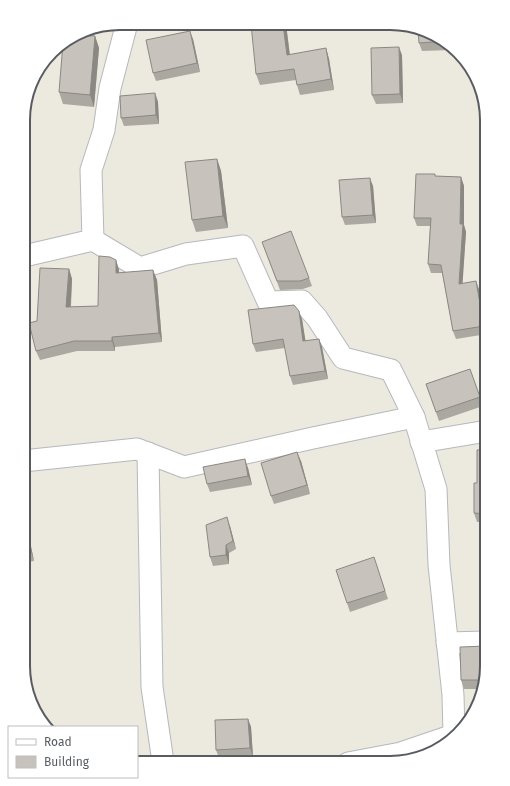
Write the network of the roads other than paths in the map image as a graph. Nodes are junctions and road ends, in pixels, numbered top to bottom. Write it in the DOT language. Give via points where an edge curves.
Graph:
graph roads {
  1 [pos="125,30"];
  2 [pos="93,240"];
  3 [pos="30,255"];
  4 [pos="414,417"];
  5 [pos="480,432"];
  6 [pos="421,442"];
  7 [pos="148,453"];
  8 [pos="30,460"];
  9 [pos="480,642"];
  10 [pos="447,643"];
  11 [pos="454,729"];
  12 [pos="443,739"];
  13 [pos="162,756"];
  14 [pos="385,756"];
  1 -- 2 [label="street" via="110,88 104,130 91,170"];
  2 -- 3 [label="street"];
  2 -- 4 [label="street" via="140,268 186,254 243,246 268,302 302,301 344,358 391,370"];
  4 -- 6 [label="street"];
  4 -- 7 [label="street" via="184,467"];
  5 -- 6 [label="street"];
  6 -- 10 [label="street" via="436,489 439,565"];
  7 -- 8 [label="street" via="137,449"];
  7 -- 13 [label="street" via="152,687"];
  9 -- 10 [label="street"];
  10 -- 11 [label="street"];
  12 -- 14 [label="street"];
}
